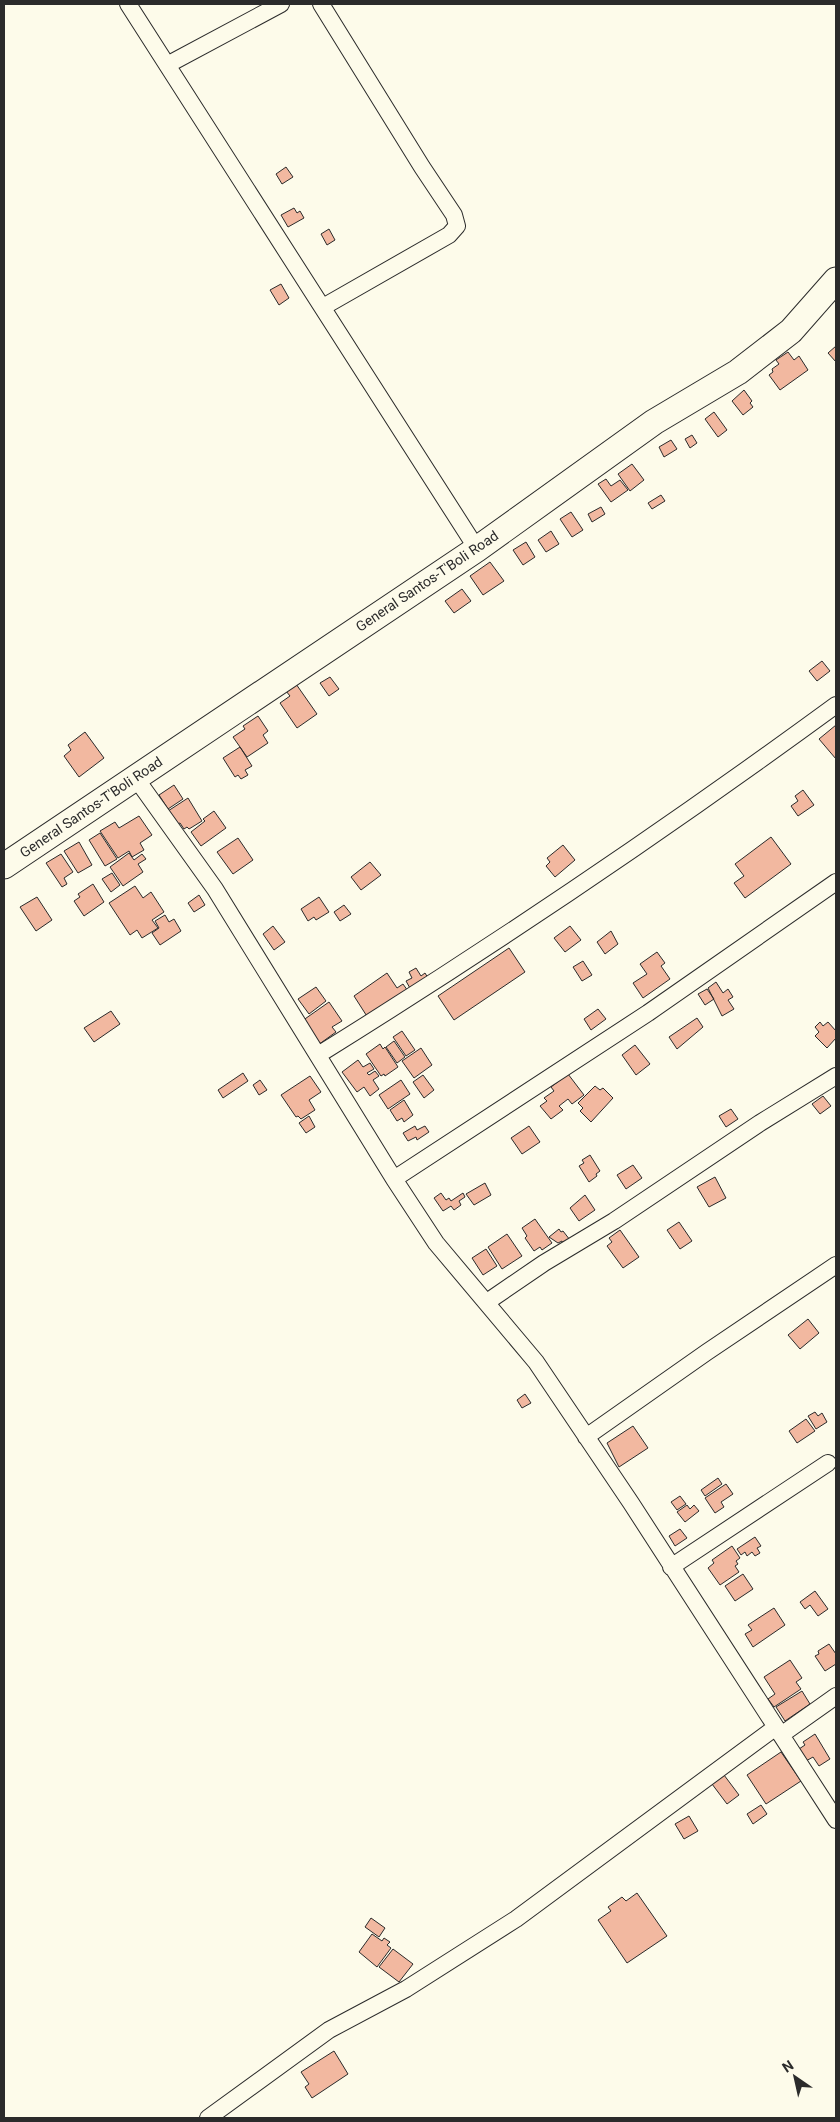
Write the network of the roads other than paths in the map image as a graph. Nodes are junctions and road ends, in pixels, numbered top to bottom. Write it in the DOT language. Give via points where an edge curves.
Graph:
graph roads {
  1 [pos="128,4"];
  2 [pos="281,4"];
  3 [pos="321,4"];
  4 [pos="167,65"];
  5 [pos="836,280"];
  6 [pos="323,307"];
  7 [pos="477,549"];
  8 [pos="836,705"];
  9 [pos="135,777"];
  10 [pos="4,866"];
  11 [pos="836,882"];
  12 [pos="318,1055"];
  13 [pos="836,1076"];
  14 [pos="394,1179"];
  15 [pos="836,1265"];
  16 [pos="486,1302"];
  17 [pos="586,1438"];
  18 [pos="828,1463"];
  19 [pos="671,1567"];
  20 [pos="836,1696"];
  21 [pos="778,1731"];
  22 [pos="836,1820"];
  23 [pos="208,2118"];
  1 -- 4 [label="street"];
  2 -- 4 [label="street"];
  3 -- 6 [label="street" via="454,215 457,226 449,234"];
  4 -- 6 [label="street"];
  5 -- 7 [label="main road, General Santos-T'Boli Road" via="791,331 738,372 654,422"];
  6 -- 7 [label="street"];
  7 -- 9 [label="main road, General Santos-T'Boli Road"];
  8 -- 12 [label="street" via="524,924"];
  9 -- 10 [label="main road, General Santos-T'Boli Road"];
  9 -- 12 [label="street" via="215,889"];
  11 -- 14 [label="street" via="648,1013"];
  12 -- 14 [label="street"];
  13 -- 16 [label="street"];
  14 -- 16 [label="street" via="436,1243"];
  15 -- 17 [label="street"];
  16 -- 17 [label="street" via="536,1362"];
  17 -- 19 [label="street"];
  18 -- 19 [label="street"];
  19 -- 21 [label="street"];
  20 -- 21 [label="street"];
  21 -- 22 [label="street"];
  21 -- 23 [label="street" via="516,1919 406,1989 329,2030"];
}
